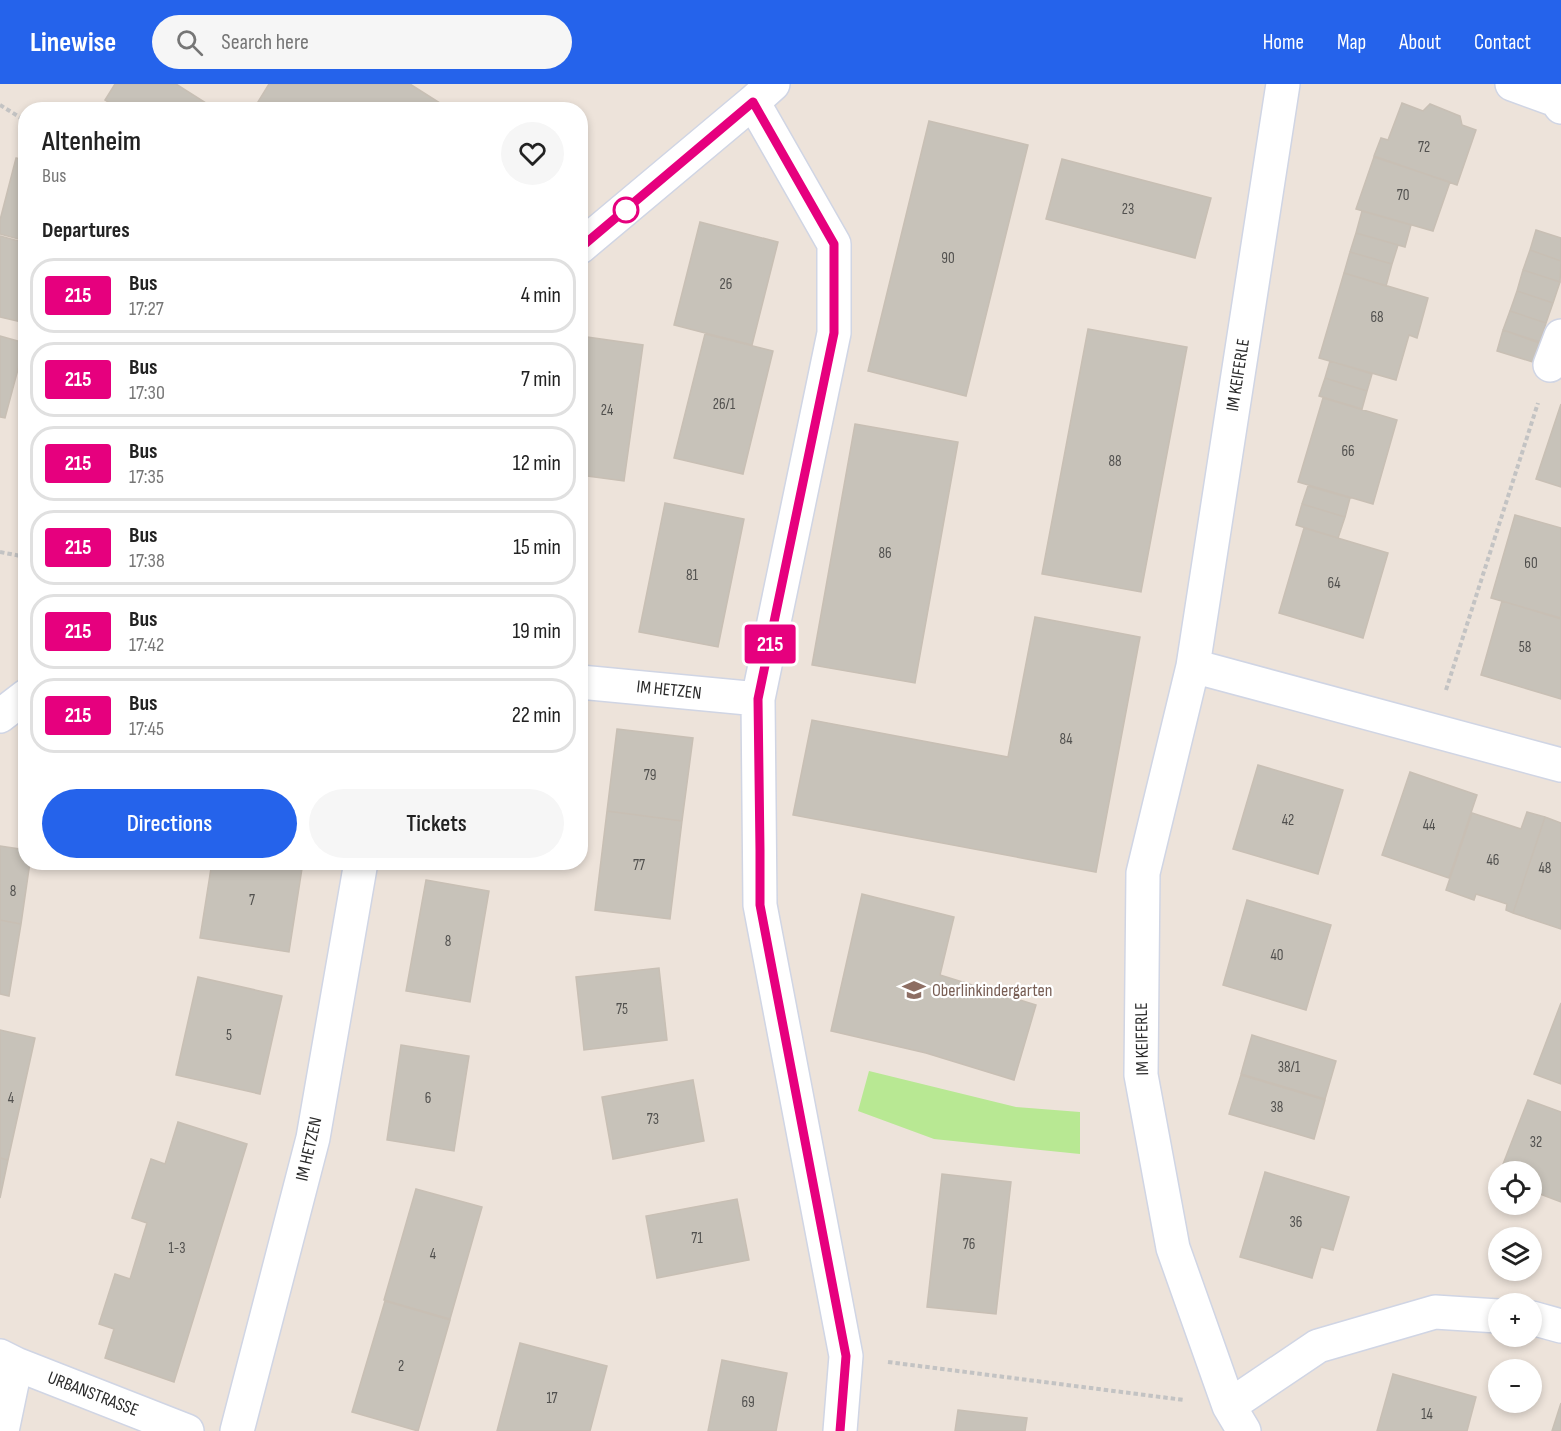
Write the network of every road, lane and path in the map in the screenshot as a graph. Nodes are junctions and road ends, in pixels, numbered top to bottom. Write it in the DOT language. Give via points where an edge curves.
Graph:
graph roads {
  1 [pos="1282,84"];
  2 [pos="1512,84"];
  3 [pos="763,93"];
  4 [pos="0,105"];
  5 [pos="1561,107"];
  6 [pos="18,116"];
  7 [pos="588,241"];
  8 [pos="1556,351"];
  9 [pos="0,552"];
  10 [pos="18,555"];
  11 [pos="1193,666"];
  12 [pos="588,683"];
  13 [pos="758,699"];
  14 [pos="18,702"];
  15 [pos="0,716"];
  16 [pos="1433,731"];
  17 [pos="1561,765"];
  18 [pos="360,870"];
  19 [pos="1488,1315"];
  20 [pos="1542,1321"];
  21 [pos="1561,1326"];
  22 [pos="846,1356"];
  23 [pos="8,1360"];
  24 [pos="1237,1419"];
  25 [pos="2,1431"];
  26 [pos="187,1431"];
  27 [pos="237,1431"];
  28 [pos="840,1431"];
  1 -- 11 [label="street, IM KEIFERLE"];
  2 -- 5 [label="street" via="1556,100"];
  3 -- 7 [label="street"];
  3 -- 13 [label="street" via="834,244 834,333"];
  4 -- 6 [label="path"];
  8 -- 16 [label="path"];
  9 -- 10 [label="path"];
  11 -- 16 [label="street"];
  11 -- 24 [label="street, IM KEIFERLE" via="1143,873 1141,1076 1173,1248"];
  12 -- 13 [label="street, IM HETZEN"];
  13 -- 22 [label="street" via="760,905"];
  14 -- 15 [label="street"];
  16 -- 17 [label="street"];
  18 -- 27 [label="street, IM HETZEN" via="313,1138"];
  19 -- 24 [label="street" via="1435,1312 1318,1346"];
  20 -- 21 [label="street"];
  22 -- 24 [label="path"];
  22 -- 28 [label="street"];
  23 -- 25 [label="street"];
  23 -- 26 [label="street, URBANSTRASSE"];
}
